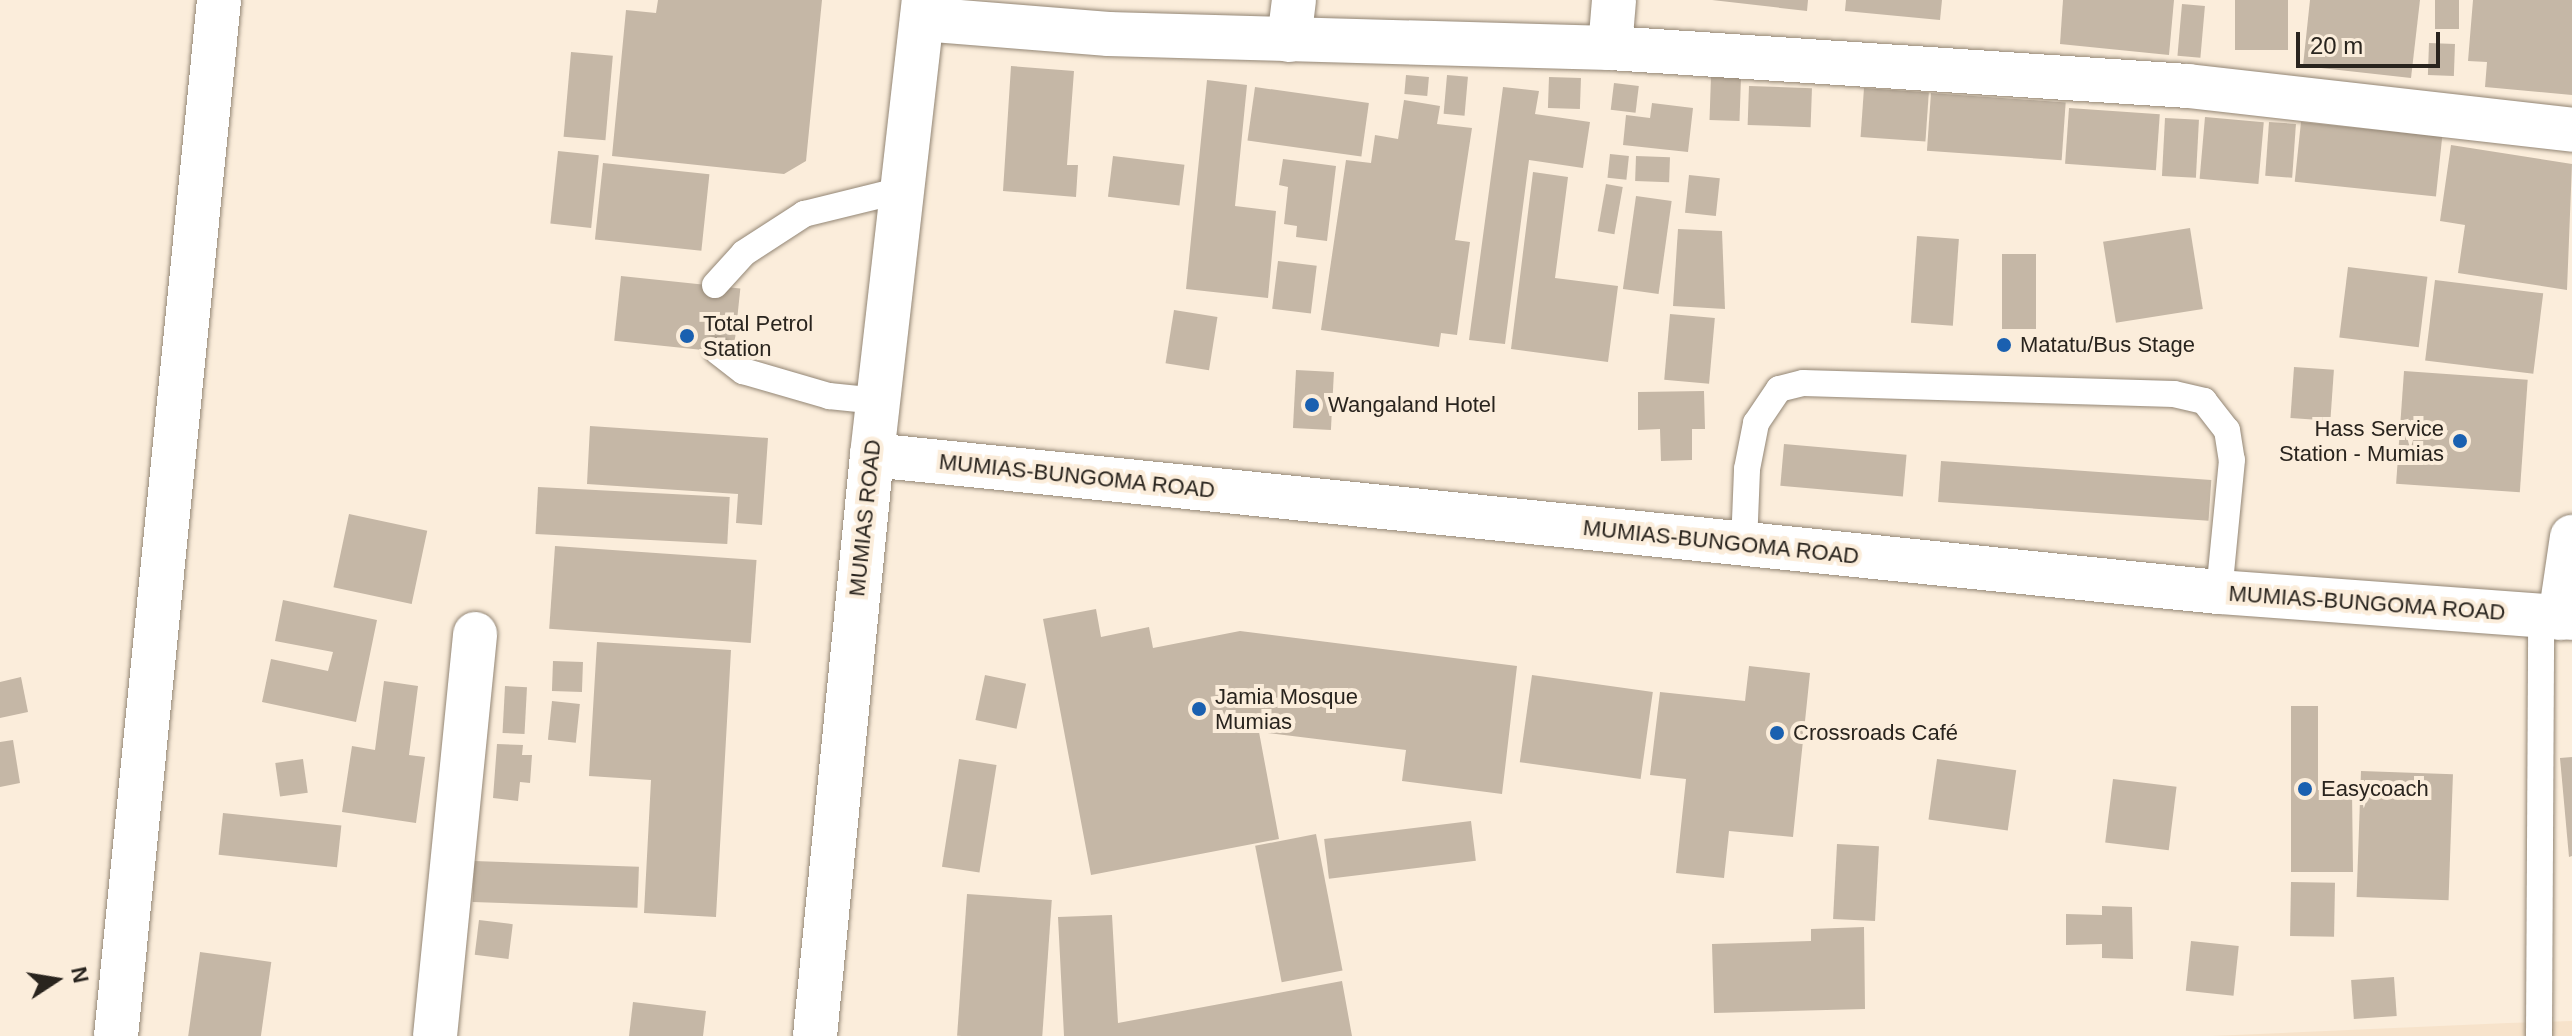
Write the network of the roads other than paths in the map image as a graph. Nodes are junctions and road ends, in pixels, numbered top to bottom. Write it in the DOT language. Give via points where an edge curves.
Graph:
graph roads {
  1 [pos="219,0"];
  2 [pos="1614,0"];
  3 [pos="923,9"];
  4 [pos="1291,20"];
  5 [pos="1610,48"];
  6 [pos="2572,130"];
  7 [pos="902,190"];
  8 [pos="715,285"];
  9 [pos="717,351"];
  10 [pos="878,401"];
  11 [pos="872,455"];
  12 [pos="2572,537"];
  13 [pos="1744,545"];
  14 [pos="2219,592"];
  15 [pos="2558,617"];
  16 [pos="475,634"];
  17 [pos="116,1036"];
  18 [pos="435,1036"];
  19 [pos="815,1036"];
  20 [pos="2539,1036"];
  1 -- 17 [label="street"];
  2 -- 5 [label="street"];
  3 -- 4 [label="street" via="1108,34"];
  3 -- 7 [label="street, MUMIAS ROAD"];
  4 -- 5 [label="street"];
  5 -- 6 [label="street" via="2188,86"];
  7 -- 8 [label="lane" via="804,214 744,253"];
  7 -- 10 [label="street, MUMIAS ROAD"];
  9 -- 10 [label="lane" via="723,361 751,374 829,396"];
  10 -- 11 [label="street, MUMIAS ROAD"];
  11 -- 13 [label="street, MUMIAS-BUNGOMA ROAD"];
  11 -- 19 [label="street, MUMIAS ROAD"];
  12 -- 15 [label="street"];
  13 -- 14 [label="street, MUMIAS-BUNGOMA ROAD"];
  13 -- 14 [label="lane" via="1747,469 1756,423 1779,389 1803,383 2174,394 2204,401 2227,430 2232,460"];
  14 -- 15 [label="street, MUMIAS-BUNGOMA ROAD"];
  15 -- 20 [label="lane"];
  16 -- 18 [label="street"];
}
